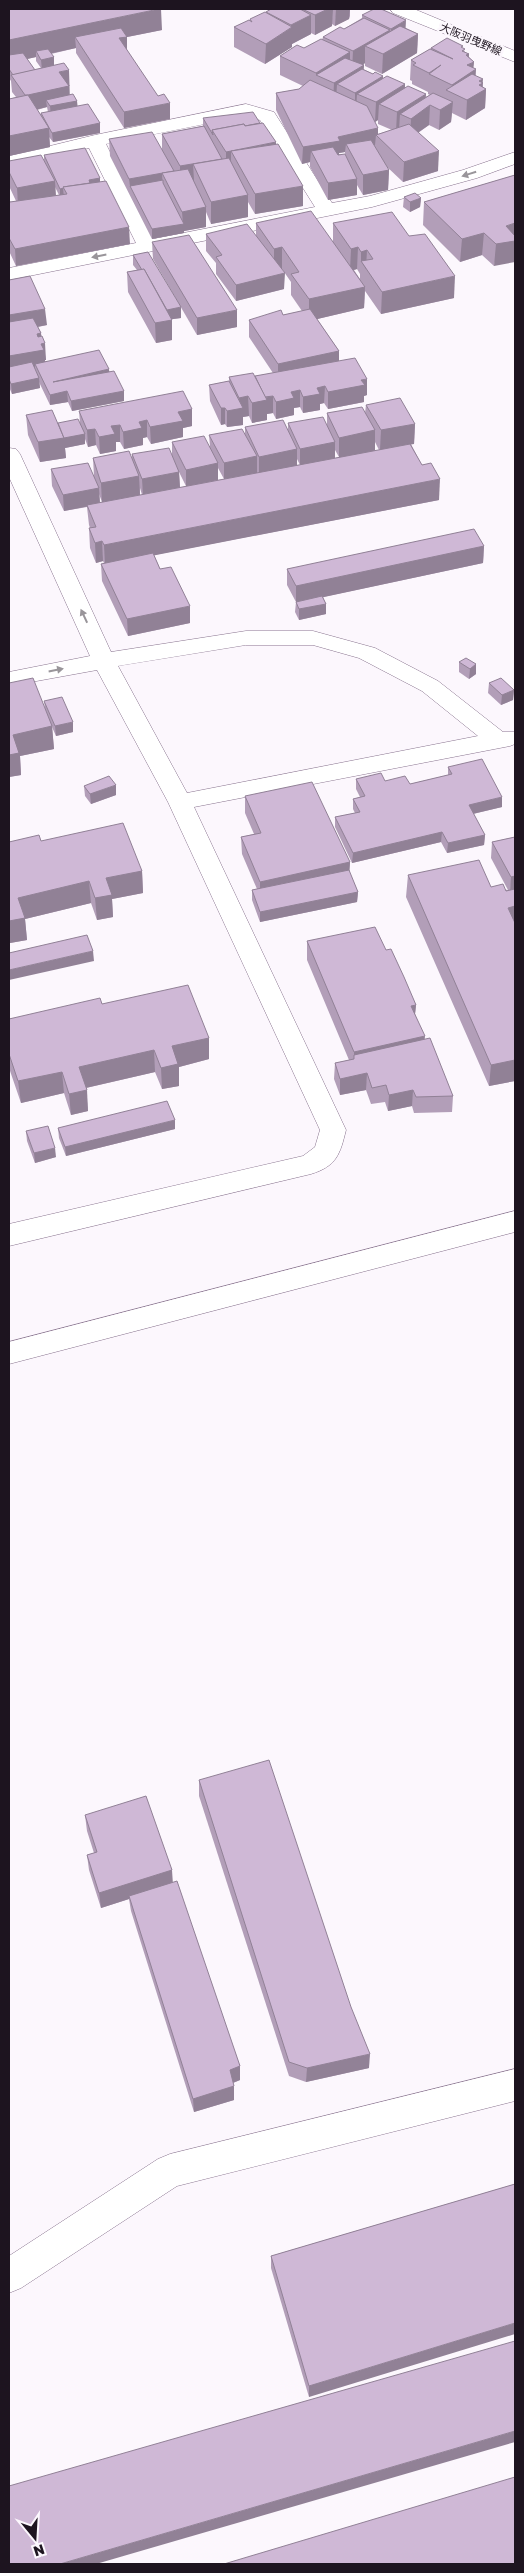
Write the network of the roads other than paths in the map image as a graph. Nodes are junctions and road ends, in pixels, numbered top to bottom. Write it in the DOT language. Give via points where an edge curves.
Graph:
graph roads {
  1 [pos="400,9"];
  2 [pos="515,57"];
  3 [pos="95,141"];
  4 [pos="515,158"];
  5 [pos="9,162"];
  6 [pos="326,210"];
  7 [pos="146,246"];
  8 [pos="9,274"];
  9 [pos="9,454"];
  10 [pos="104,661"];
  11 [pos="9,679"];
  12 [pos="507,738"];
  13 [pos="180,802"];
  14 [pos="515,1221"];
  15 [pos="9,1235"];
  16 [pos="9,1353"];
  17 [pos="515,2085"];
  18 [pos="9,2276"];
  1 -- 2 [label="street, 大阪羽曳野線"];
  3 -- 5 [label="street"];
  3 -- 6 [label="street" via="246,110 267,116"];
  3 -- 7 [label="street"];
  4 -- 6 [label="street, one-way" via="372,201"];
  6 -- 7 [label="street"];
  7 -- 8 [label="street, one-way"];
  10 -- 9 [label="street, one-way"];
  11 -- 10 [label="street, one-way"];
  10 -- 12 [label="street" via="246,638 313,638 367,653 430,686"];
  10 -- 13 [label="street"];
  12 -- 13 [label="street"];
  13 -- 15 [label="street" via="333,1130 327,1153 311,1164"];
  14 -- 16 [label="street"];
  17 -- 18 [label="street" via="170,2171"];
}
